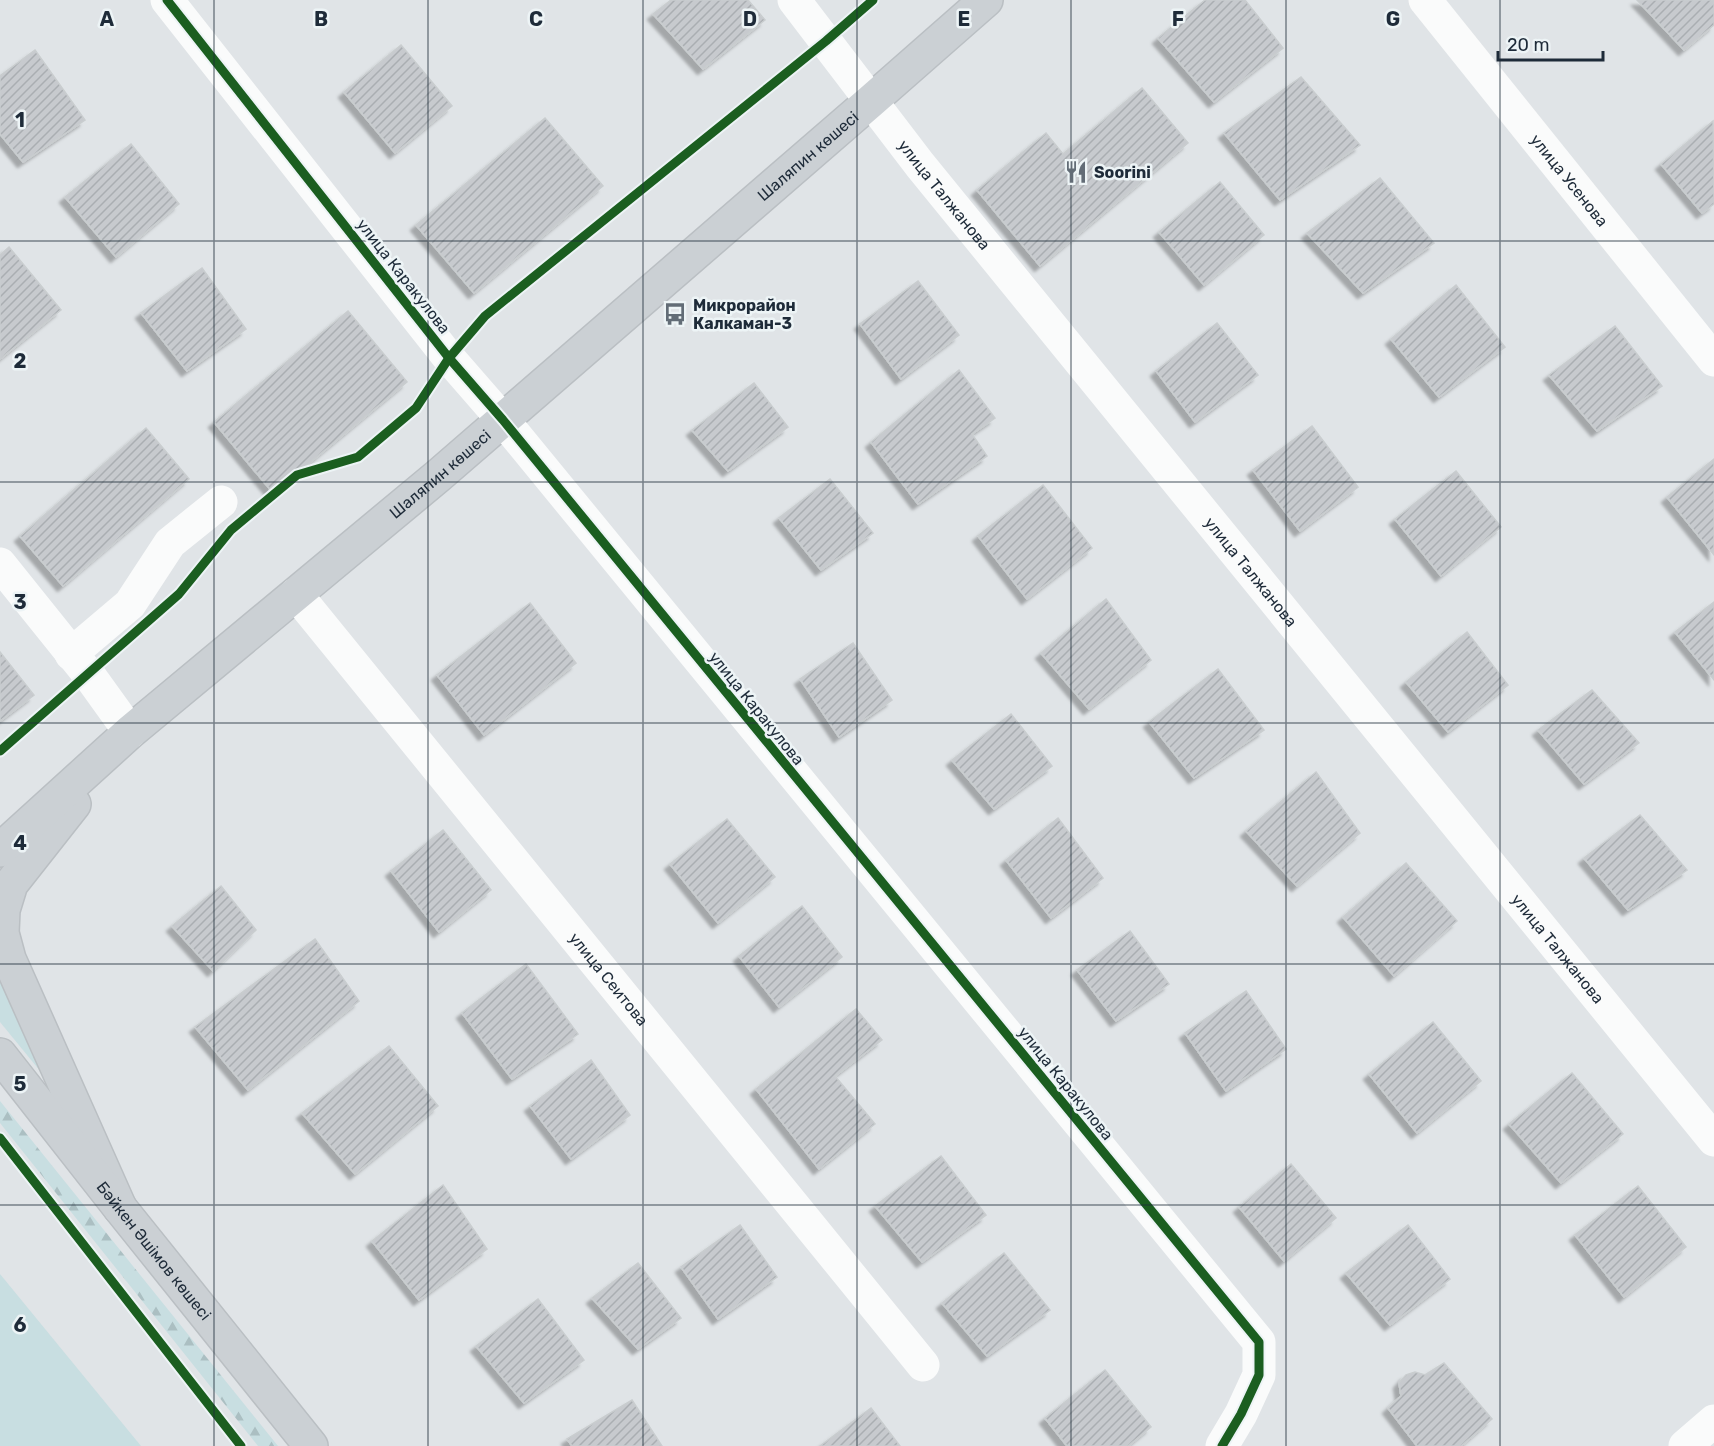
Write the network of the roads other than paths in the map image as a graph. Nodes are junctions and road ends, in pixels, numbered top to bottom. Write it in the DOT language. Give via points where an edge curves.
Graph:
graph roads {
  1 [pos="167,0"];
  2 [pos="794,0"];
  3 [pos="986,0"];
  4 [pos="1425,0"];
  5 [pos="871,101"];
  6 [pos="1714,360"];
  7 [pos="502,420"];
  8 [pos="221,502"];
  9 [pos="0,564"];
  10 [pos="296,594"];
  11 [pos="71,654"];
  12 [pos="130,732"];
  13 [pos="0,850"];
  14 [pos="0,1055"];
  15 [pos="1714,1140"];
  16 [pos="120,1208"];
  17 [pos="922,1365"];
  18 [pos="1714,1421"];
  19 [pos="311,1446"];
  20 [pos="1222,1446"];
  21 [pos="1685,1446"];
  1 -- 7 [label="street, улица Каракулова"];
  2 -- 5 [label="street, улица Талжанова"];
  3 -- 5 [label="main road, Шаляпин көшесі"];
  4 -- 6 [label="street, улица Усенова"];
  5 -- 7 [label="main road, Шаляпин көшесі"];
  5 -- 15 [label="street, улица Талжанова"];
  7 -- 10 [label="main road, Шаляпин көшесі"];
  7 -- 20 [label="street, улица Каракулова" via="1259,1342 1259,1375"];
  8 -- 11 [label="street" via="170,543 130,604"];
  9 -- 11 [label="street"];
  10 -- 12 [label="main road, Шаляпин көшесі"];
  10 -- 17 [label="street, улица Сеитова"];
  11 -- 12 [label="street"];
  12 -- 13 [label="main road, Шаляпин көшесі"];
  12 -- 16 [label="main road" via="11,884 3,910 2,933 9,959"];
  14 -- 16 [label="main road, Бәйкен Әшімов көшесі"];
  16 -- 19 [label="main road, Бәйкен Әшімов көшесі"];
  18 -- 21 [label="street"];
}
